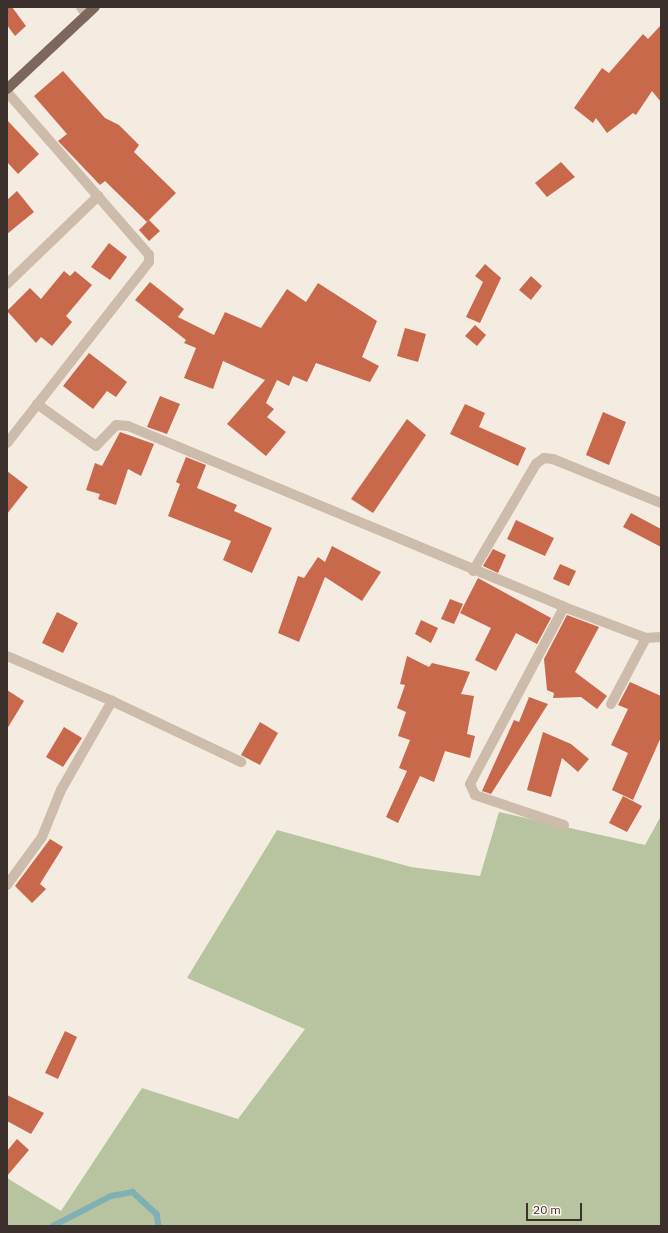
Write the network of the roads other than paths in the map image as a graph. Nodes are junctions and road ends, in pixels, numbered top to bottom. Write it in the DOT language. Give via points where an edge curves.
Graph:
graph roads {
  1 [pos="95,7"];
  2 [pos="84,11"];
  3 [pos="7,89"];
  4 [pos="7,92"];
  5 [pos="98,196"];
  6 [pos="7,284"];
  7 [pos="37,404"];
  8 [pos="7,443"];
  9 [pos="661,503"];
  10 [pos="473,571"];
  11 [pos="564,607"];
  12 [pos="661,637"];
  13 [pos="646,638"];
  14 [pos="7,656"];
  15 [pos="112,700"];
  16 [pos="611,704"];
  17 [pos="241,762"];
  18 [pos="564,825"];
  19 [pos="7,885"];
  1 -- 2 [label="main road"];
  2 -- 3 [label="main road"];
  4 -- 5 [label="street"];
  5 -- 6 [label="street"];
  5 -- 7 [label="street" via="149,255 149,262"];
  7 -- 8 [label="street"];
  7 -- 10 [label="street" via="96,446 116,425 128,426"];
  9 -- 10 [label="street" via="553,459 544,458 536,464"];
  10 -- 11 [label="street"];
  11 -- 13 [label="street"];
  11 -- 18 [label="street" via="470,784 475,795"];
  12 -- 13 [label="street"];
  13 -- 16 [label="street"];
  14 -- 15 [label="street"];
  15 -- 17 [label="street"];
  15 -- 19 [label="street" via="61,790 42,837"];
}
